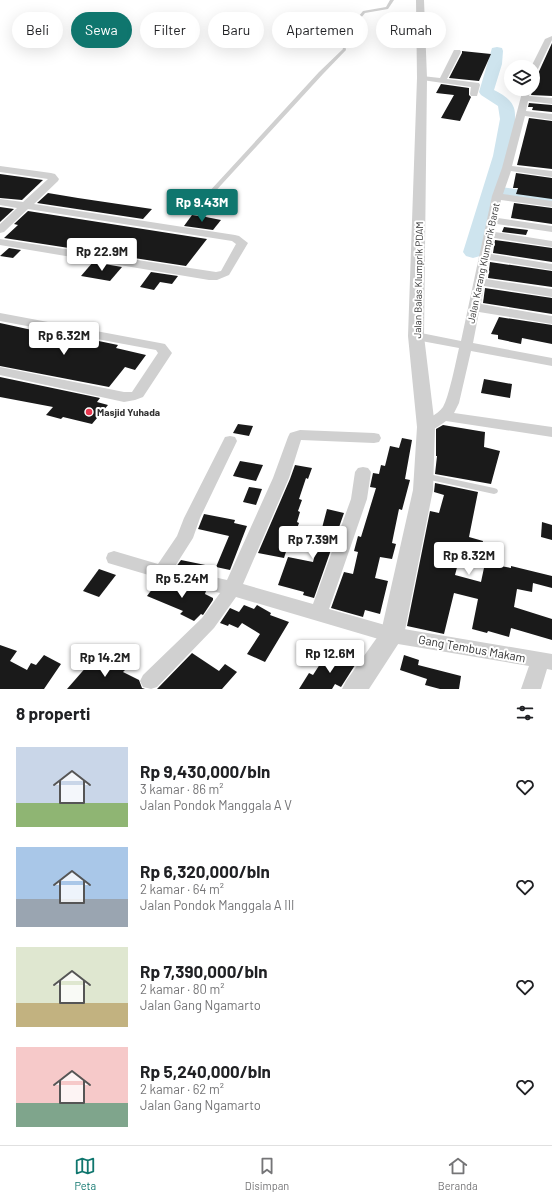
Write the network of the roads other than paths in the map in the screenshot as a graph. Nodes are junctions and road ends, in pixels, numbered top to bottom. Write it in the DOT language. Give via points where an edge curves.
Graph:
graph roads {
  1 [pos="392,0"];
  2 [pos="420,0"];
  3 [pos="550,39"];
  4 [pos="457,52"];
  5 [pos="539,60"];
  6 [pos="422,78"];
  7 [pos="442,81"];
  8 [pos="474,94"];
  9 [pos="525,96"];
  10 [pos="536,96"];
  11 [pos="552,101"];
  12 [pos="520,113"];
  13 [pos="552,117"];
  14 [pos="507,168"];
  15 [pos="0,169"];
  16 [pos="552,174"];
  17 [pos="499,193"];
  18 [pos="210,195"];
  19 [pos="552,196"];
  20 [pos="0,202"];
  21 [pos="552,204"];
  22 [pos="25,206"];
  23 [pos="492,220"];
  24 [pos="552,229"];
  25 [pos="0,230"];
  26 [pos="490,234"];
  27 [pos="0,242"];
  28 [pos="552,244"];
  29 [pos="485,256"];
  30 [pos="552,267"];
  31 [pos="479,282"];
  32 [pos="552,293"];
  33 [pos="474,306"];
  34 [pos="0,317"];
  35 [pos="552,320"];
  36 [pos="416,336"];
  37 [pos="461,345"];
  38 [pos="552,362"];
  39 [pos="0,371"];
  40 [pos="435,421"];
  41 [pos="552,432"];
  42 [pos="374,438"];
  43 [pos="230,441"];
  44 [pos="363,472"];
  45 [pos="424,476"];
  46 [pos="494,491"];
  47 [pos="114,558"];
  48 [pos="162,572"];
  49 [pos="232,589"];
  50 [pos="318,614"];
  51 [pos="392,635"];
  52 [pos="547,661"];
  53 [pos="150,681"];
  54 [pos="355,689"];
  55 [pos="531,689"];
  1 -- 18 [label="lane" via="387,8 364,12 342,39 345,49"];
  2 -- 6 [label="street, Jalan Balas Klumprik PDAM"];
  3 -- 5 [label="street"];
  4 -- 7 [label="street"];
  6 -- 7 [label="street"];
  6 -- 36 [label="street, Jalan Balas Klumprik PDAM"];
  7 -- 8 [label="street" via="476,85"];
  9 -- 12 [label="street, Jalan Karang Klumprik Barat"];
  10 -- 11 [label="street"];
  12 -- 13 [label="street"];
  12 -- 14 [label="street, Jalan Karang Klumprik Barat"];
  14 -- 16 [label="street"];
  14 -- 17 [label="street, Jalan Karang Klumprik Barat"];
  15 -- 22 [label="street" via="54,178"];
  17 -- 19 [label="street"];
  17 -- 21 [label="street"];
  17 -- 23 [label="street, Jalan Karang Klumprik Barat"];
  20 -- 22 [label="street"];
  22 -- 25 [label="street"];
  22 -- 27 [label="street" via="235,238 242,246 225,273 209,276"];
  23 -- 24 [label="street"];
  23 -- 26 [label="street, Jalan Karang Klumprik Barat"];
  26 -- 28 [label="street"];
  26 -- 29 [label="street, Jalan Karang Klumprik Barat"];
  29 -- 30 [label="street"];
  29 -- 31 [label="street, Jalan Karang Klumprik Barat"];
  31 -- 32 [label="street"];
  31 -- 33 [label="street, Jalan Karang Klumprik Barat"];
  33 -- 35 [label="street"];
  33 -- 37 [label="street, Jalan Karang Klumprik Barat"];
  34 -- 39 [label="street" via="160,347 164,349 165,356 138,394 124,398"];
  36 -- 37 [label="street"];
  36 -- 40 [label="street, Jalan Balas Klumprik PDAM"];
  37 -- 38 [label="street"];
  37 -- 40 [label="street, Jalan Karang Klumprik Barat" via="452,403 449,410"];
  40 -- 41 [label="street"];
  40 -- 45 [label="street, Jalan Balas Klumprik PDAM"];
  42 -- 49 [label="street" via="300,435 295,437 279,484"];
  43 -- 48 [label="street" via="192,518 185,538"];
  44 -- 50 [label="street" via="359,499"];
  45 -- 46 [label="lane"];
  45 -- 51 [label="street, Jalan Balas Klumprik PDAM"];
  47 -- 48 [label="street, Gang Tembus Makam"];
  48 -- 49 [label="street, Gang Tembus Makam"];
  49 -- 50 [label="street, Gang Tembus Makam"];
  49 -- 53 [label="street" via="208,623"];
  50 -- 51 [label="street, Gang Tembus Makam"];
  51 -- 52 [label="street, Gang Tembus Makam"];
  51 -- 54 [label="street, Jalan Balas Klumprik PDAM"];
  52 -- 55 [label="street"];
}
